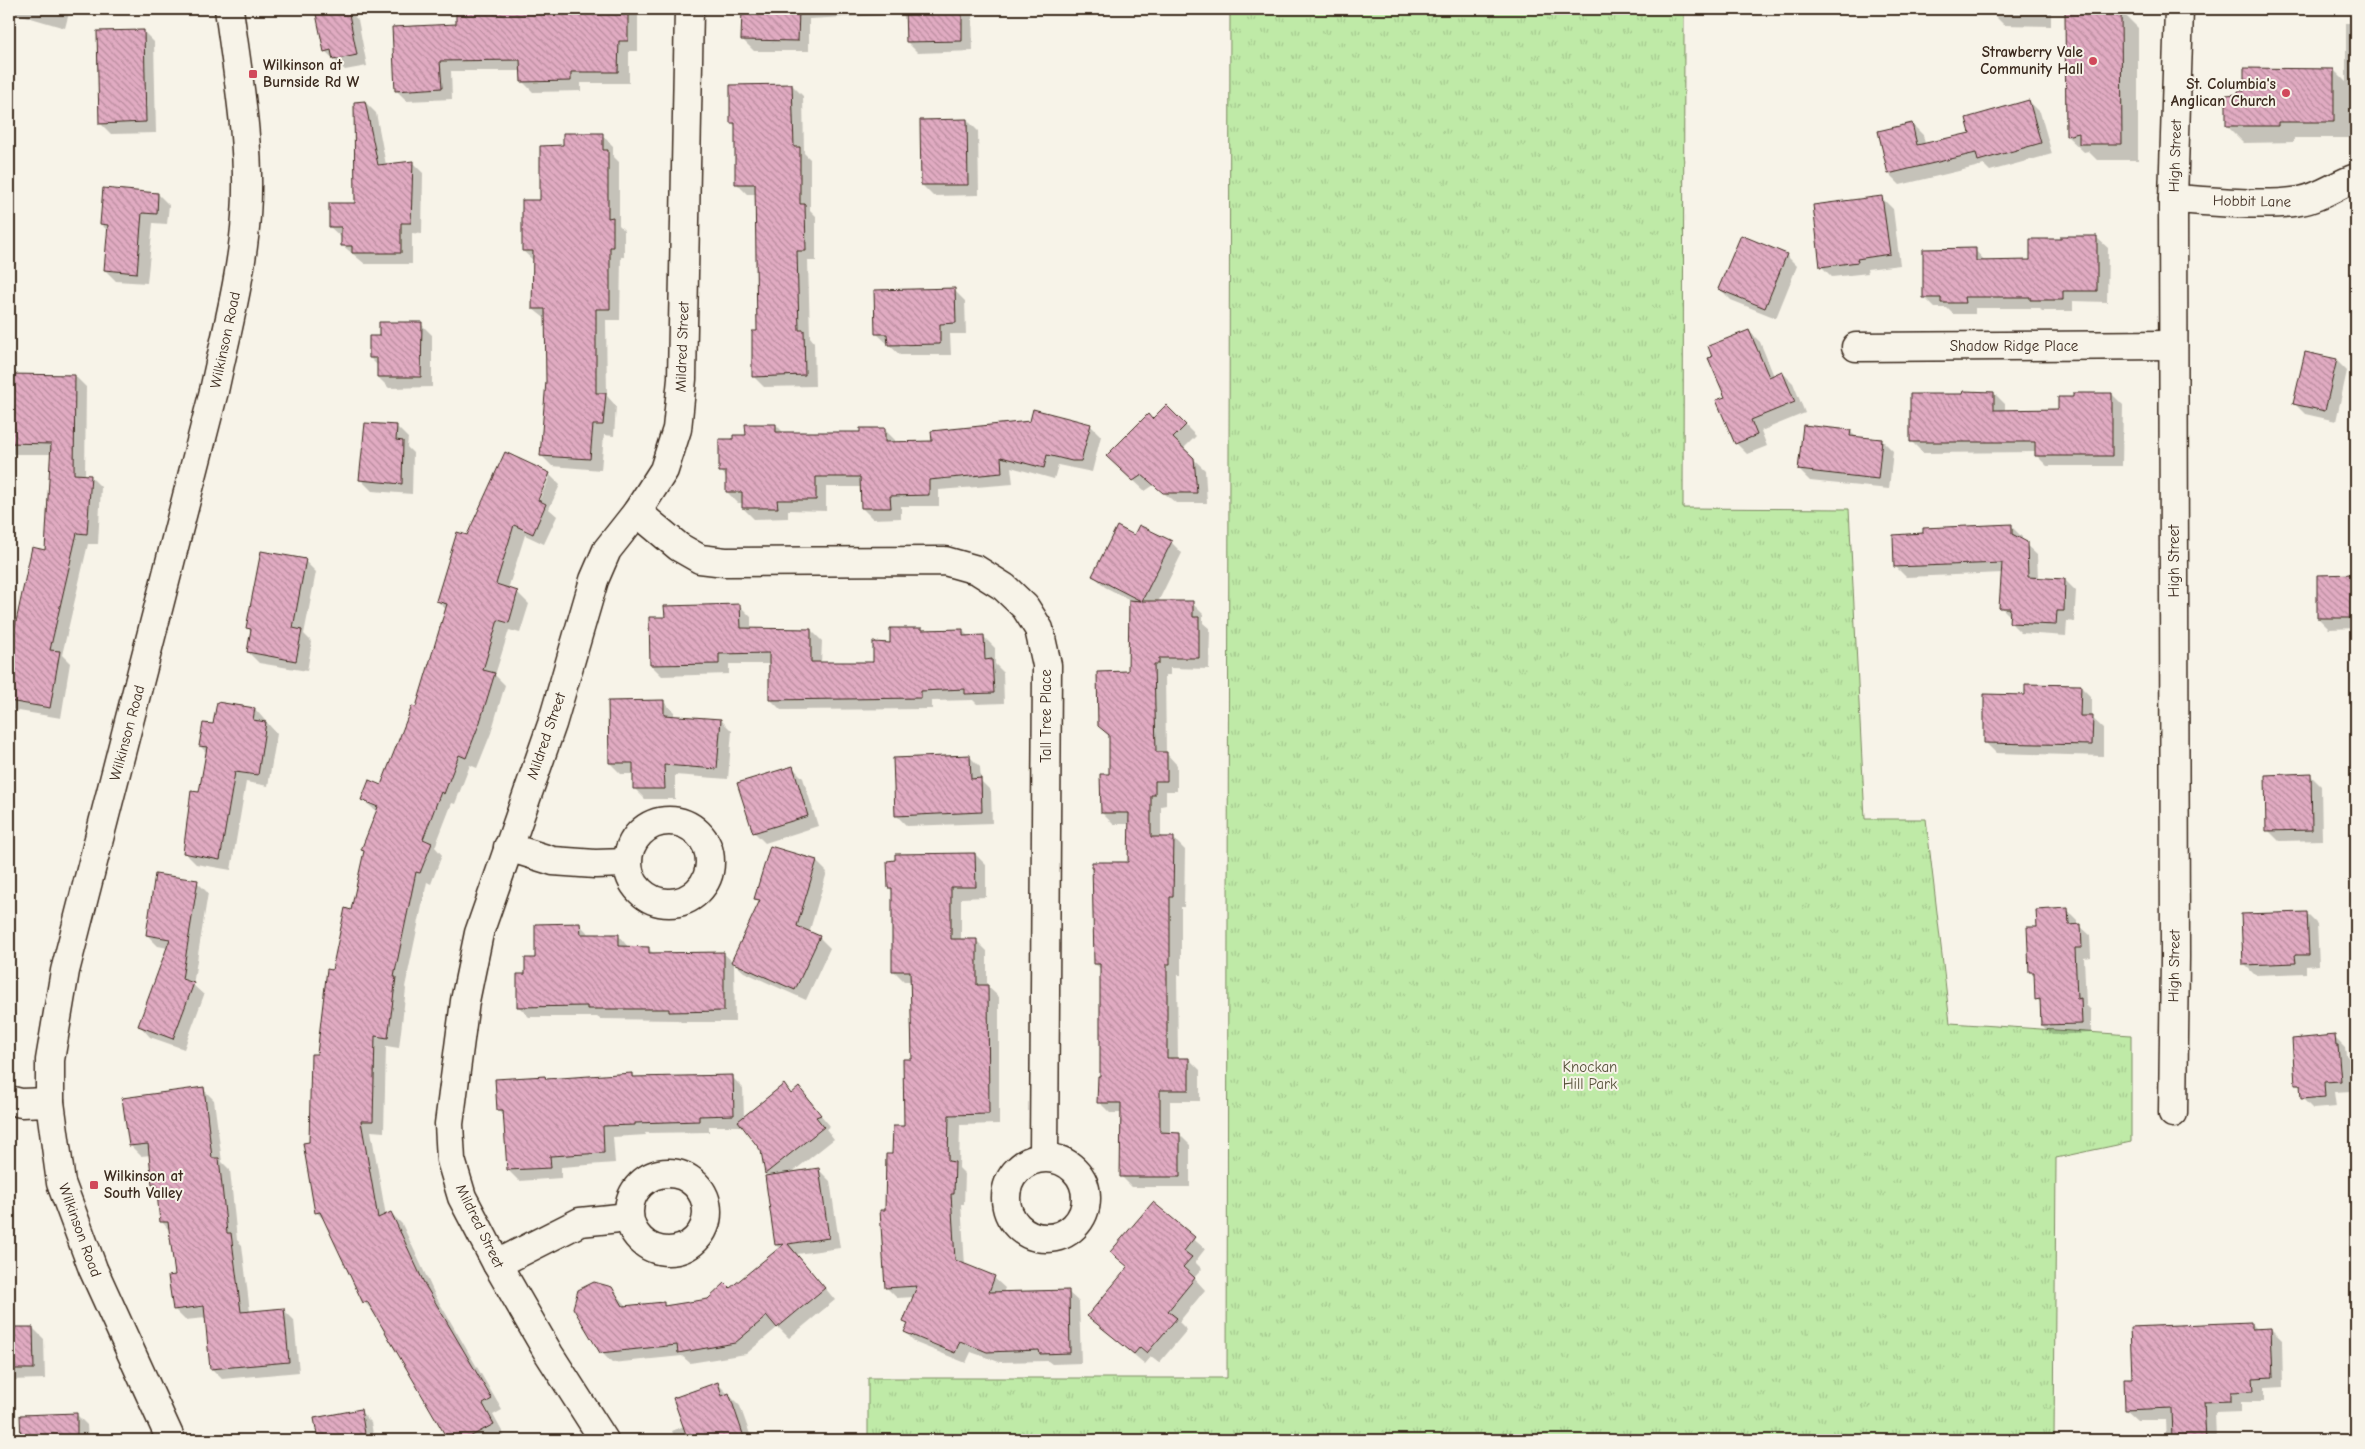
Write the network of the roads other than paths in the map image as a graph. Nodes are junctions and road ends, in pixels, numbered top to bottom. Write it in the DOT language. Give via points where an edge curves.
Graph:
graph roads {
  1 [pos="229,9"];
  2 [pos="689,9"];
  3 [pos="2179,9"];
  4 [pos="2356,178"];
  5 [pos="2173,199"];
  6 [pos="2173,346"];
  7 [pos="1856,347"];
  8 [pos="637,512"];
  9 [pos="508,847"];
  10 [pos="627,863"];
  11 [pos="9,1100"];
  12 [pos="50,1102"];
  13 [pos="2173,1113"];
  14 [pos="1044,1157"];
  15 [pos="629,1217"];
  16 [pos="497,1264"];
  17 [pos="170,1440"];
  18 [pos="604,1440"];
  1 -- 12 [label="street, Wilkinson Road" via="247,168 246,217 234,299 214,392 65,971 50,1060"];
  2 -- 8 [label="street, Mildred Street" via="682,379 678,421 664,470"];
  3 -- 5 [label="street, High Street"];
  4 -- 5 [label="street, Hobbit Lane" via="2300,201"];
  5 -- 6 [label="street, High Street"];
  6 -- 7 [label="street, Shadow Ridge Place"];
  6 -- 13 [label="street, High Street"];
  8 -- 9 [label="street, Mildred Street" via="607,550 594,580 552,724"];
  8 -- 14 [label="street, Tall Tree Place" via="679,547 700,559 725,562 945,561 977,570 1004,587 1025,608 1039,629 1047,665"];
  9 -- 10 [label="street" via="553,861"];
  9 -- 16 [label="street, Mildred Street" via="479,933 465,1002 449,1124 451,1160 462,1197"];
  11 -- 12 [label="street"];
  12 -- 17 [label="street, Wilkinson Road" via="61,1183 75,1224"];
  15 -- 16 [label="street" via="580,1222"];
  16 -- 18 [label="street, Mildred Street"];
}
